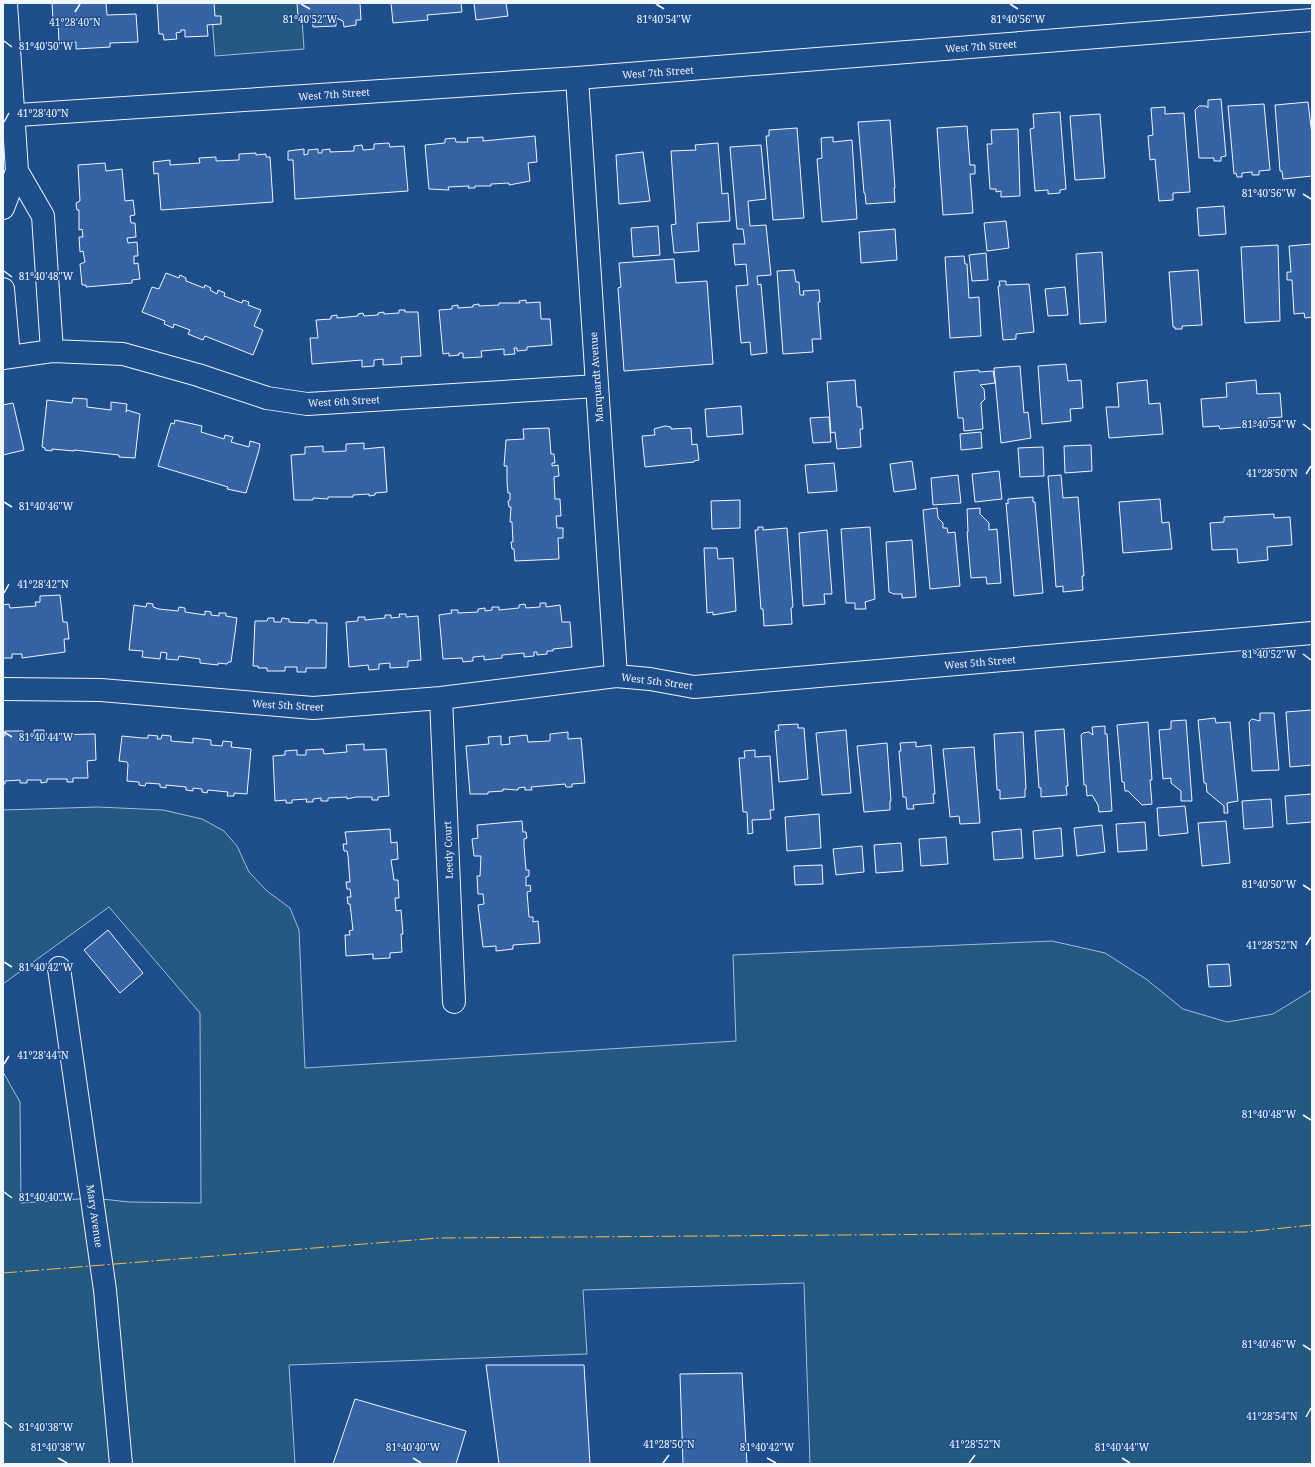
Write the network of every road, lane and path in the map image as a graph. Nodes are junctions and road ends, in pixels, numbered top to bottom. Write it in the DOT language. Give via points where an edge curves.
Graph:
graph roads {
  1 [pos="6,3"];
  2 [pos="1312,20"];
  3 [pos="577,78"];
  4 [pos="8,115"];
  5 [pos="17,171"];
  6 [pos="3,208"];
  7 [pos="3,289"];
  8 [pos="52,351"];
  9 [pos="6,357"];
  10 [pos="597,386"];
  11 [pos="1312,633"];
  12 [pos="616,676"];
  13 [pos="3,689"];
  14 [pos="441,698"];
  15 [pos="58,968"];
  16 [pos="454,1002"];
  17 [pos="121,1464"];
  1 -- 4 [label="street"];
  2 -- 3 [label="street, West 7th Street"];
  3 -- 4 [label="street, West 7th Street"];
  3 -- 10 [label="street, Marquardt Avenue"];
  4 -- 5 [label="street"];
  5 -- 6 [label="street"];
  5 -- 8 [label="street" via="43,216"];
  7 -- 9 [label="street"];
  8 -- 9 [label="street, West 6th Street"];
  8 -- 10 [label="street, West 6th Street" via="123,354 268,398 307,404"];
  10 -- 12 [label="street, Marquardt Avenue"];
  11 -- 12 [label="street, West 5th Street" via="694,687"];
  12 -- 14 [label="street, West 5th Street"];
  13 -- 14 [label="street, West 5th Street" via="101,690 313,708"];
  14 -- 16 [label="street, Leedy Court"];
  15 -- 17 [label="street, Mary Avenue" via="103,1275"];
}
